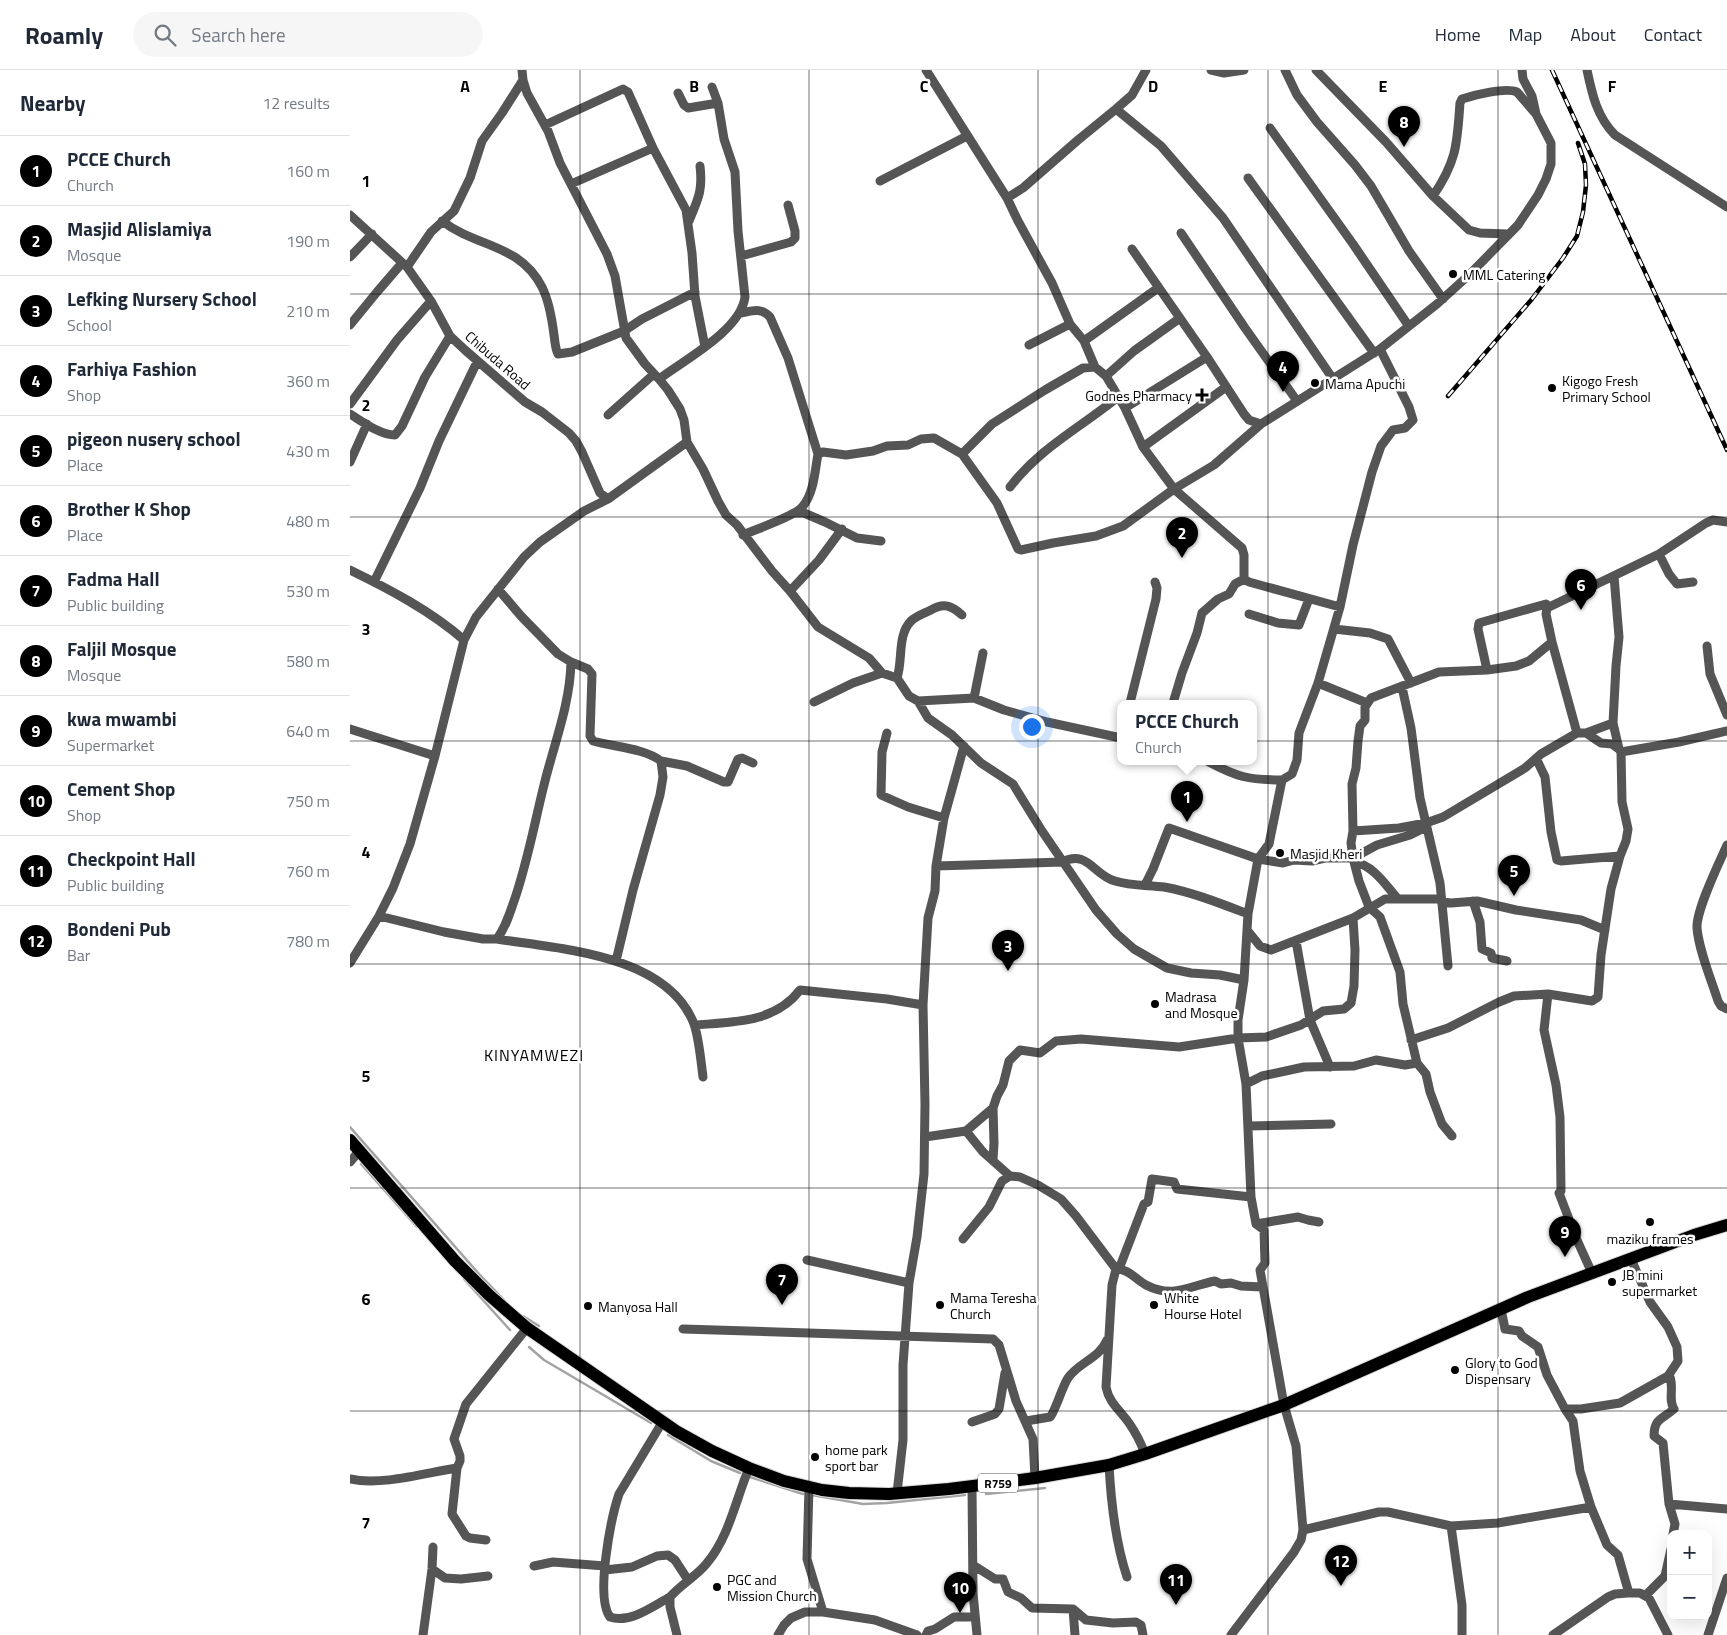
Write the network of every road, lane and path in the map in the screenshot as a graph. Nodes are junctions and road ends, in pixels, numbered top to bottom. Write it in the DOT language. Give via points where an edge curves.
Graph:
graph roads {
  1 [pos="522,70"];
  2 [pos="926,70"];
  3 [pos="1146,70"];
  4 [pos="1211,70"];
  5 [pos="1244,70"];
  6 [pos="1285,70"];
  7 [pos="1316,70"];
  8 [pos="1522,70"];
  9 [pos="1587,70"];
  10 [pos="523,80"];
  11 [pos="712,87"];
  12 [pos="678,93"];
  13 [pos="718,103"];
  14 [pos="1116,110"];
  15 [pos="1536,114"];
  16 [pos="545,125"];
  17 [pos="1270,128"];
  18 [pos="967,136"];
  19 [pos="653,148"];
  20 [pos="700,166"];
  21 [pos="1248,178"];
  22 [pos="880,181"];
  23 [pos="571,184"];
  24 [pos="1433,196"];
  25 [pos="1007,198"];
  26 [pos="788,205"];
  27 [pos="1727,207"];
  28 [pos="350,214"];
  29 [pos="442,221"];
  30 [pos="688,221"];
  31 [pos="1181,232"];
  32 [pos="372,234"];
  33 [pos="1508,234"];
  34 [pos="1132,249"];
  35 [pos="740,256"];
  36 [pos="350,257"];
  37 [pos="405,265"];
  38 [pos="1158,288"];
  39 [pos="695,292"];
  40 [pos="1443,299"];
  41 [pos="431,301"];
  42 [pos="741,314"];
  43 [pos="1180,318"];
  44 [pos="1070,324"];
  45 [pos="350,325"];
  46 [pos="1408,325"];
  47 [pos="624,331"];
  48 [pos="450,336"];
  49 [pos="1084,341"];
  50 [pos="1029,345"];
  51 [pos="705,347"];
  52 [pos="1378,351"];
  53 [pos="1207,357"];
  54 [pos="477,362"];
  55 [pos="1095,367"];
  56 [pos="656,376"];
  57 [pos="1106,376"];
  58 [pos="1333,379"];
  59 [pos="1226,387"];
  60 [pos="1118,397"];
  61 [pos="1297,401"];
  62 [pos="350,404"];
  63 [pos="1125,408"];
  64 [pos="350,414"];
  65 [pos="608,415"];
  66 [pos="367,424"];
  67 [pos="1261,424"];
  68 [pos="687,442"];
  69 [pos="1143,447"];
  70 [pos="818,454"];
  71 [pos="962,454"];
  72 [pos="350,462"];
  73 [pos="1010,487"];
  74 [pos="1174,489"];
  75 [pos="608,499"];
  76 [pos="794,513"];
  77 [pos="1727,522"];
  78 [pos="842,529"];
  79 [pos="743,535"];
  80 [pos="880,541"];
  81 [pos="1659,554"];
  82 [pos="350,570"];
  83 [pos="1614,576"];
  84 [pos="1244,579"];
  85 [pos="374,582"];
  86 [pos="1155,582"];
  87 [pos="1693,582"];
  88 [pos="498,589"];
  89 [pos="790,591"];
  90 [pos="1309,599"];
  91 [pos="1546,604"];
  92 [pos="1340,607"];
  93 [pos="1249,614"];
  94 [pos="962,615"];
  95 [pos="1334,629"];
  96 [pos="464,640"];
  97 [pos="1552,642"];
  98 [pos="1707,646"];
  99 [pos="983,653"];
  100 [pos="571,662"];
  101 [pos="1487,670"];
  102 [pos="882,673"];
  103 [pos="897,678"];
  104 [pos="1318,683"];
  105 [pos="1411,683"];
  106 [pos="1402,687"];
  107 [pos="974,698"];
  108 [pos="1131,700"];
  109 [pos="1174,700"];
  110 [pos="918,701"];
  111 [pos="814,702"];
  112 [pos="1367,704"];
  113 [pos="1727,715"];
  114 [pos="1613,723"];
  115 [pos="350,729"];
  116 [pos="1727,731"];
  117 [pos="887,733"];
  118 [pos="1581,733"];
  119 [pos="1117,735"];
  120 [pos="964,746"];
  121 [pos="1620,751"];
  122 [pos="435,756"];
  123 [pos="1536,758"];
  124 [pos="661,761"];
  125 [pos="753,763"];
  126 [pos="1214,765"];
  127 [pos="1282,780"];
  128 [pos="944,818"];
  129 [pos="1426,825"];
  130 [pos="1353,831"];
  131 [pos="1727,845"];
  132 [pos="1620,856"];
  133 [pos="1258,859"];
  134 [pos="1354,860"];
  135 [pos="1062,862"];
  136 [pos="936,866"];
  137 [pos="1145,885"];
  138 [pos="1397,898"];
  139 [pos="1473,901"];
  140 [pos="1443,902"];
  141 [pos="1369,907"];
  142 [pos="1248,914"];
  143 [pos="379,916"];
  144 [pos="1353,918"];
  145 [pos="1247,930"];
  146 [pos="1605,930"];
  147 [pos="498,939"];
  148 [pos="1296,941"];
  149 [pos="351,959"];
  150 [pos="616,961"];
  151 [pos="1507,961"];
  152 [pos="1448,966"];
  153 [pos="1244,980"];
  154 [pos="1548,994"];
  155 [pos="923,1004"];
  156 [pos="1727,1009"];
  157 [pos="1310,1020"];
  158 [pos="695,1025"];
  159 [pos="1238,1038"];
  160 [pos="1411,1040"];
  161 [pos="1417,1063"];
  162 [pos="1330,1067"];
  163 [pos="703,1077"];
  164 [pos="1246,1084"];
  165 [pos="993,1108"];
  166 [pos="1331,1124"];
  167 [pos="1248,1126"];
  168 [pos="966,1131"];
  169 [pos="1452,1136"];
  170 [pos="925,1137"];
  171 [pos="350,1140"];
  172 [pos="360,1150"];
  173 [pos="993,1160"];
  174 [pos="350,1162"];
  175 [pos="1010,1176"];
  176 [pos="1251,1197"];
  177 [pos="1319,1222"];
  178 [pos="1256,1224"];
  179 [pos="1727,1225"];
  180 [pos="963,1239"];
  181 [pos="1631,1259"];
  182 [pos="806,1260"];
  183 [pos="1118,1269"];
  184 [pos="1592,1273"];
  185 [pos="909,1284"];
  186 [pos="1262,1287"];
  187 [pos="1501,1309"];
  188 [pos="527,1328"];
  189 [pos="683,1329"];
  190 [pos="1108,1335"];
  191 [pos="905,1337"];
  192 [pos="1006,1368"];
  193 [pos="1668,1376"];
  194 [pos="1284,1405"];
  195 [pos="1565,1408"];
  196 [pos="1026,1421"];
  197 [pos="663,1422"];
  198 [pos="972,1422"];
  199 [pos="1145,1454"];
  200 [pos="1109,1465"];
  201 [pos="457,1468"];
  202 [pos="749,1468"];
  203 [pos="1035,1478"];
  204 [pos="350,1479"];
  205 [pos="972,1486"];
  206 [pos="809,1487"];
  207 [pos="897,1493"];
  208 [pos="1669,1504"];
  209 [pos="1591,1507"];
  210 [pos="1727,1509"];
  211 [pos="1451,1526"];
  212 [pos="1303,1530"];
  213 [pos="1674,1530"];
  214 [pos="486,1540"];
  215 [pos="433,1547"];
  216 [pos="974,1565"];
  217 [pos="534,1566"];
  218 [pos="605,1568"];
  219 [pos="432,1569"];
  220 [pos="1667,1571"];
  221 [pos="488,1576"];
  222 [pos="1127,1577"];
  223 [pos="1727,1578"];
  224 [pos="688,1580"];
  225 [pos="1628,1592"];
  226 [pos="1646,1595"];
  227 [pos="670,1597"];
  228 [pos="1723,1604"];
  229 [pos="1073,1610"];
  230 [pos="823,1612"];
  231 [pos="975,1617"];
  232 [pos="423,1635"];
  233 [pos="677,1635"];
  234 [pos="778,1635"];
  235 [pos="917,1635"];
  236 [pos="926,1635"];
  237 [pos="977,1635"];
  238 [pos="1075,1635"];
  239 [pos="1142,1635"];
  240 [pos="1231,1635"];
  241 [pos="1462,1635"];
  242 [pos="1553,1635"];
  243 [pos="1668,1635"];
  244 [pos="1708,1635"];
  1 -- 10 [label="street"];
  2 -- 18 [label="street"];
  3 -- 14 [label="street" via="1132,94"];
  4 -- 5 [label="street" via="1224,73"];
  6 -- 40 [label="street" via="1297,95 1317,122 1371,186 1408,252"];
  7 -- 24 [label="street"];
  8 -- 15 [label="street"];
  9 -- 27 [label="street" via="1597,107 1615,135"];
  10 -- 16 [label="street"];
  10 -- 29 [label="street" via="482,141 462,195 454,210"];
  11 -- 13 [label="street"];
  12 -- 13 [label="street" via="688,108"];
  13 -- 35 [label="street" via="724,139 735,172"];
  14 -- 25 [label="street"];
  14 -- 58 [label="street" via="1161,146 1222,218"];
  15 -- 24 [label="street" via="1512,90 1461,100 1454,157"];
  15 -- 33 [label="street" via="1551,143 1551,164 1538,195"];
  16 -- 19 [label="street" via="623,89 628,92"];
  16 -- 23 [label="street"];
  17 -- 46 [label="street"];
  18 -- 22 [label="street"];
  18 -- 25 [label="street"];
  19 -- 23 [label="street"];
  19 -- 30 [label="street" via="686,210"];
  20 -- 30 [label="street" via="700,196"];
  21 -- 52 [label="street"];
  23 -- 47 [label="street" via="607,254"];
  24 -- 33 [label="street" via="1469,230"];
  25 -- 44 [label="street"];
  26 -- 35 [label="street" via="795,238 791,242"];
  28 -- 32 [label="street, Chibuda Road"];
  29 -- 37 [label="street"];
  29 -- 47 [label="street" via="454,230 511,253 525,264 542,287 547,300 558,354 572,352"];
  30 -- 39 [label="street"];
  31 -- 61 [label="street"];
  32 -- 36 [label="street"];
  32 -- 37 [label="street, Chibuda Road"];
  33 -- 40 [label="street"];
  34 -- 38 [label="street"];
  35 -- 42 [label="street" via="746,297"];
  37 -- 41 [label="street, Chibuda Road"];
  37 -- 45 [label="street"];
  38 -- 43 [label="street"];
  38 -- 49 [label="street"];
  39 -- 47 [label="street"];
  39 -- 51 [label="street"];
  40 -- 46 [label="street"];
  41 -- 48 [label="street, Chibuda Road"];
  41 -- 62 [label="street" via="397,340"];
  42 -- 51 [label="street"];
  42 -- 70 [label="street" via="760,310 770,317 788,358"];
  43 -- 53 [label="street"];
  43 -- 57 [label="street"];
  44 -- 49 [label="street"];
  44 -- 50 [label="street"];
  46 -- 52 [label="street"];
  47 -- 56 [label="street" via="634,350"];
  48 -- 54 [label="street, Chibuda Road"];
  48 -- 66 [label="street" via="425,377 398,433 390,435"];
  49 -- 55 [label="street"];
  51 -- 56 [label="street"];
  52 -- 58 [label="street"];
  52 -- 92 [label="street" via="1413,420 1405,428 1393,430 1381,446 1366,493"];
  53 -- 59 [label="street"];
  53 -- 63 [label="street"];
  54 -- 75 [label="street, Chibuda Road" via="569,433 582,452 600,493"];
  54 -- 85 [label="street"];
  55 -- 57 [label="street"];
  55 -- 71 [label="street" via="1083,368 992,424"];
  56 -- 65 [label="street"];
  56 -- 68 [label="street" via="680,409"];
  57 -- 60 [label="street"];
  58 -- 61 [label="street"];
  59 -- 67 [label="street" via="1249,420"];
  59 -- 69 [label="street"];
  60 -- 63 [label="street"];
  60 -- 73 [label="street" via="1042,452"];
  61 -- 67 [label="street"];
  63 -- 69 [label="street"];
  64 -- 66 [label="street"];
  66 -- 72 [label="street"];
  67 -- 74 [label="street" via="1214,465"];
  68 -- 75 [label="street"];
  68 -- 79 [label="street" via="726,515"];
  69 -- 74 [label="street"];
  70 -- 71 [label="street" via="846,455 934,438"];
  70 -- 76 [label="street" via="809,494 802,508"];
  71 -- 74 [label="street" via="997,503 1021,550 1096,536 1123,526"];
  74 -- 84 [label="street" via="1242,548"];
  75 -- 88 [label="street" via="584,511 540,542"];
  76 -- 78 [label="street" via="804,513"];
  76 -- 79 [label="street"];
  77 -- 81 [label="street" via="1713,520 1706,523"];
  78 -- 80 [label="street" via="857,538"];
  78 -- 89 [label="street"];
  79 -- 89 [label="street"];
  81 -- 83 [label="street"];
  81 -- 87 [label="street" via="1677,584"];
  82 -- 85 [label="street"];
  83 -- 97 [label="street" via="1547,608"];
  83 -- 114 [label="street" via="1619,637"];
  84 -- 90 [label="street"];
  84 -- 109 [label="street" via="1235,584 1229,594 1202,612 1198,633"];
  85 -- 96 [label="street" via="407,600"];
  86 -- 108 [label="street" via="1156,599"];
  88 -- 96 [label="street" via="476,617"];
  88 -- 100 [label="street" via="558,654"];
  89 -- 102 [label="street" via="818,627 869,658"];
  90 -- 92 [label="street"];
  90 -- 93 [label="street" via="1299,624 1278,623"];
  91 -- 101 [label="street" via="1479,623"];
  92 -- 95 [label="street"];
  94 -- 103 [label="street" via="953,607 941,605 912,620 904,632"];
  95 -- 104 [label="street"];
  95 -- 105 [label="street" via="1370,633 1388,639"];
  96 -- 122 [label="street"];
  97 -- 101 [label="street" via="1516,666"];
  97 -- 118 [label="street"];
  98 -- 113 [label="street" via="1710,674"];
  99 -- 107 [label="street"];
  100 -- 124 [label="street" via="592,674 590,736 593,741 636,750"];
  100 -- 147 [label="street" via="569,694 532,841 519,887"];
  101 -- 105 [label="street" via="1439,672"];
  102 -- 103 [label="street"];
  102 -- 111 [label="street" via="852,683"];
  103 -- 110 [label="street" via="909,696"];
  104 -- 112 [label="street"];
  104 -- 127 [label="street" via="1299,733 1297,760 1292,774"];
  105 -- 106 [label="street"];
  106 -- 112 [label="street" via="1371,698"];
  106 -- 129 [label="street"];
  107 -- 110 [label="street"];
  107 -- 119 [label="street" via="1047,722"];
  110 -- 120 [label="street" via="928,718"];
  112 -- 130 [label="street" via="1365,720 1360,726 1352,784"];
  114 -- 118 [label="street"];
  114 -- 121 [label="street"];
  115 -- 122 [label="street"];
  116 -- 121 [label="street"];
  117 -- 128 [label="street" via="882,752 881,795"];
  118 -- 121 [label="street" via="1612,744"];
  118 -- 123 [label="street"];
  120 -- 128 [label="street"];
  120 -- 135 [label="street" via="981,763 1013,784"];
  121 -- 132 [label="street" via="1622,802 1628,829"];
  122 -- 143 [label="street" via="410,844 394,888"];
  123 -- 129 [label="street" via="1525,768"];
  123 -- 132 [label="street" via="1545,777 1557,860"];
  124 -- 125 [label="street" via="687,766 724,782 732,776 738,759"];
  124 -- 150 [label="street" via="660,795"];
  126 -- 127 [label="street" via="1251,780"];
  127 -- 133 [label="street" via="1269,844"];
  128 -- 136 [label="street"];
  129 -- 130 [label="street"];
  129 -- 134 [label="street" via="1410,835 1377,845"];
  129 -- 140 [label="street"];
  130 -- 134 [label="street"];
  131 -- 156 [label="street" via="1698,914 1697,928 1718,1001"];
  132 -- 146 [label="street"];
  133 -- 134 [label="street" via="1283,863 1325,858"];
  133 -- 137 [label="street" via="1169,828"];
  133 -- 142 [label="street"];
  134 -- 138 [label="street" via="1372,870"];
  134 -- 141 [label="street"];
  135 -- 136 [label="street"];
  135 -- 137 [label="street" via="1077,858 1115,882"];
  135 -- 153 [label="street" via="1096,910 1134,949 1167,968"];
  136 -- 155 [label="street" via="935,891 928,918"];
  137 -- 142 [label="street" via="1166,888"];
  138 -- 140 [label="street" via="1438,899"];
  138 -- 141 [label="street" via="1385,899"];
  139 -- 140 [label="street"];
  139 -- 146 [label="street" via="1580,920"];
  139 -- 151 [label="street" via="1480,920 1482,949 1491,952 1493,958"];
  140 -- 152 [label="street"];
  141 -- 144 [label="street"];
  141 -- 160 [label="street" via="1380,917 1400,972"];
  142 -- 145 [label="street"];
  143 -- 147 [label="street" via="444,932"];
  143 -- 149 [label="street"];
  144 -- 148 [label="street"];
  144 -- 157 [label="street" via="1355,957 1351,1003 1344,1009 1324,1011"];
  145 -- 148 [label="street" via="1265,949"];
  145 -- 153 [label="street"];
  146 -- 154 [label="street" via="1596,1000"];
  147 -- 150 [label="street" via="590,953"];
  148 -- 157 [label="street"];
  150 -- 158 [label="street" via="661,982 687,1010"];
  153 -- 159 [label="street"];
  154 -- 160 [label="street" via="1514,996 1448,1028"];
  154 -- 184 [label="street" via="1544,1030 1560,1117 1559,1193"];
  155 -- 158 [label="street" via="800,990 792,1001 768,1015"];
  155 -- 170 [label="street"];
  157 -- 159 [label="street" via="1266,1037"];
  157 -- 162 [label="street"];
  158 -- 163 [label="street"];
  159 -- 164 [label="street"];
  159 -- 165 [label="street" via="1179,1047 1081,1039 1056,1041 1040,1053 1020,1050 1009,1061"];
  160 -- 161 [label="street"];
  161 -- 162 [label="street" via="1405,1065 1376,1060 1354,1066"];
  161 -- 169 [label="street" via="1426,1074 1442,1124"];
  162 -- 164 [label="street" via="1281,1071"];
  164 -- 167 [label="street"];
  165 -- 168 [label="street"];
  165 -- 173 [label="street"];
  166 -- 167 [label="street"];
  167 -- 176 [label="street"];
  168 -- 170 [label="street"];
  168 -- 173 [label="street"];
  170 -- 185 [label="street" via="924,1174"];
  171 -- 172 [label="main road, R759"];
  172 -- 174 [label="street"];
  172 -- 188 [label="main road, R759" via="455,1262"];
  173 -- 175 [label="street"];
  175 -- 180 [label="street" via="1002,1181 989,1207"];
  175 -- 183 [label="street" via="1038,1185 1061,1199"];
  176 -- 178 [label="street"];
  176 -- 183 [label="street" via="1177,1189 1174,1182 1152,1179 1148,1202 1144,1204"];
  177 -- 178 [label="street" via="1298,1217"];
  178 -- 186 [label="street" via="1264,1230 1266,1263 1260,1270"];
  179 -- 181 [label="main road, R759"];
  181 -- 184 [label="main road, R759"];
  181 -- 193 [label="street" via="1650,1302 1668,1327 1677,1347 1678,1362"];
  182 -- 185 [label="street"];
  183 -- 186 [label="street" via="1149,1286 1174,1292 1215,1281"];
  183 -- 190 [label="street" via="1113,1274"];
  184 -- 187 [label="main road, R759"];
  185 -- 191 [label="street"];
  186 -- 194 [label="street"];
  187 -- 194 [label="main road, R759"];
  187 -- 195 [label="street" via="1506,1329 1519,1331 1538,1347 1547,1375"];
  188 -- 197 [label="main road, R759"];
  188 -- 201 [label="street" via="466,1404 454,1439 460,1456"];
  189 -- 191 [label="street"];
  190 -- 196 [label="street" via="1096,1356 1067,1379 1052,1415"];
  190 -- 199 [label="street" via="1108,1396 1137,1436"];
  191 -- 192 [label="street" via="993,1339 999,1345"];
  191 -- 207 [label="street" via="903,1440"];
  192 -- 196 [label="street"];
  192 -- 198 [label="street" via="999,1409 995,1414"];
  193 -- 195 [label="street" via="1620,1403"];
  193 -- 208 [label="street" via="1672,1388 1670,1403 1674,1409 1659,1418 1654,1436 1664,1443"];
  194 -- 199 [label="main road, R759"];
  194 -- 212 [label="street" via="1296,1446"];
  195 -- 209 [label="street" via="1573,1421 1580,1470"];
  196 -- 203 [label="street" via="1033,1440"];
  197 -- 202 [label="main road, R759"];
  197 -- 218 [label="street" via="619,1494"];
  199 -- 200 [label="main road, R759"];
  200 -- 203 [label="main road, R759"];
  200 -- 222 [label="street" via="1112,1507"];
  201 -- 204 [label="street" via="395,1479"];
  201 -- 214 [label="street" via="452,1514 466,1536"];
  202 -- 206 [label="main road, R759"];
  202 -- 224 [label="street" via="718,1550"];
  203 -- 205 [label="main road, R759"];
  205 -- 207 [label="main road, R759"];
  205 -- 216 [label="street"];
  206 -- 207 [label="main road, R759" via="849,1493"];
  206 -- 230 [label="street" via="808,1559"];
  208 -- 210 [label="street"];
  208 -- 213 [label="street"];
  209 -- 211 [label="street" via="1498,1523"];
  209 -- 225 [label="street" via="1608,1545 1618,1555"];
  211 -- 212 [label="street" via="1384,1512"];
  211 -- 241 [label="street" via="1462,1605"];
  212 -- 240 [label="street" via="1294,1552"];
  215 -- 219 [label="street"];
  216 -- 229 [label="street" via="995,1578 1003,1579 1008,1592 1022,1598 1032,1608"];
  216 -- 231 [label="street"];
  217 -- 218 [label="street" via="554,1562"];
  218 -- 224 [label="street" via="632,1567 656,1556 668,1555"];
  218 -- 227 [label="street" via="605,1608 614,1619 630,1617"];
  219 -- 221 [label="street" via="445,1578"];
  219 -- 232 [label="street"];
  220 -- 226 [label="street" via="1666,1576"];
  223 -- 228 [label="street"];
  224 -- 227 [label="street"];
  225 -- 226 [label="street"];
  225 -- 242 [label="street" via="1608,1597"];
  226 -- 243 [label="street"];
  227 -- 233 [label="street"];
  228 -- 244 [label="street"];
  229 -- 238 [label="street"];
  229 -- 239 [label="street" via="1086,1620 1136,1622 1141,1625"];
  230 -- 234 [label="street" via="805,1612 791,1618"];
  230 -- 235 [label="street" via="875,1620"];
  231 -- 236 [label="street" via="954,1616"];
  231 -- 237 [label="street"];
}
